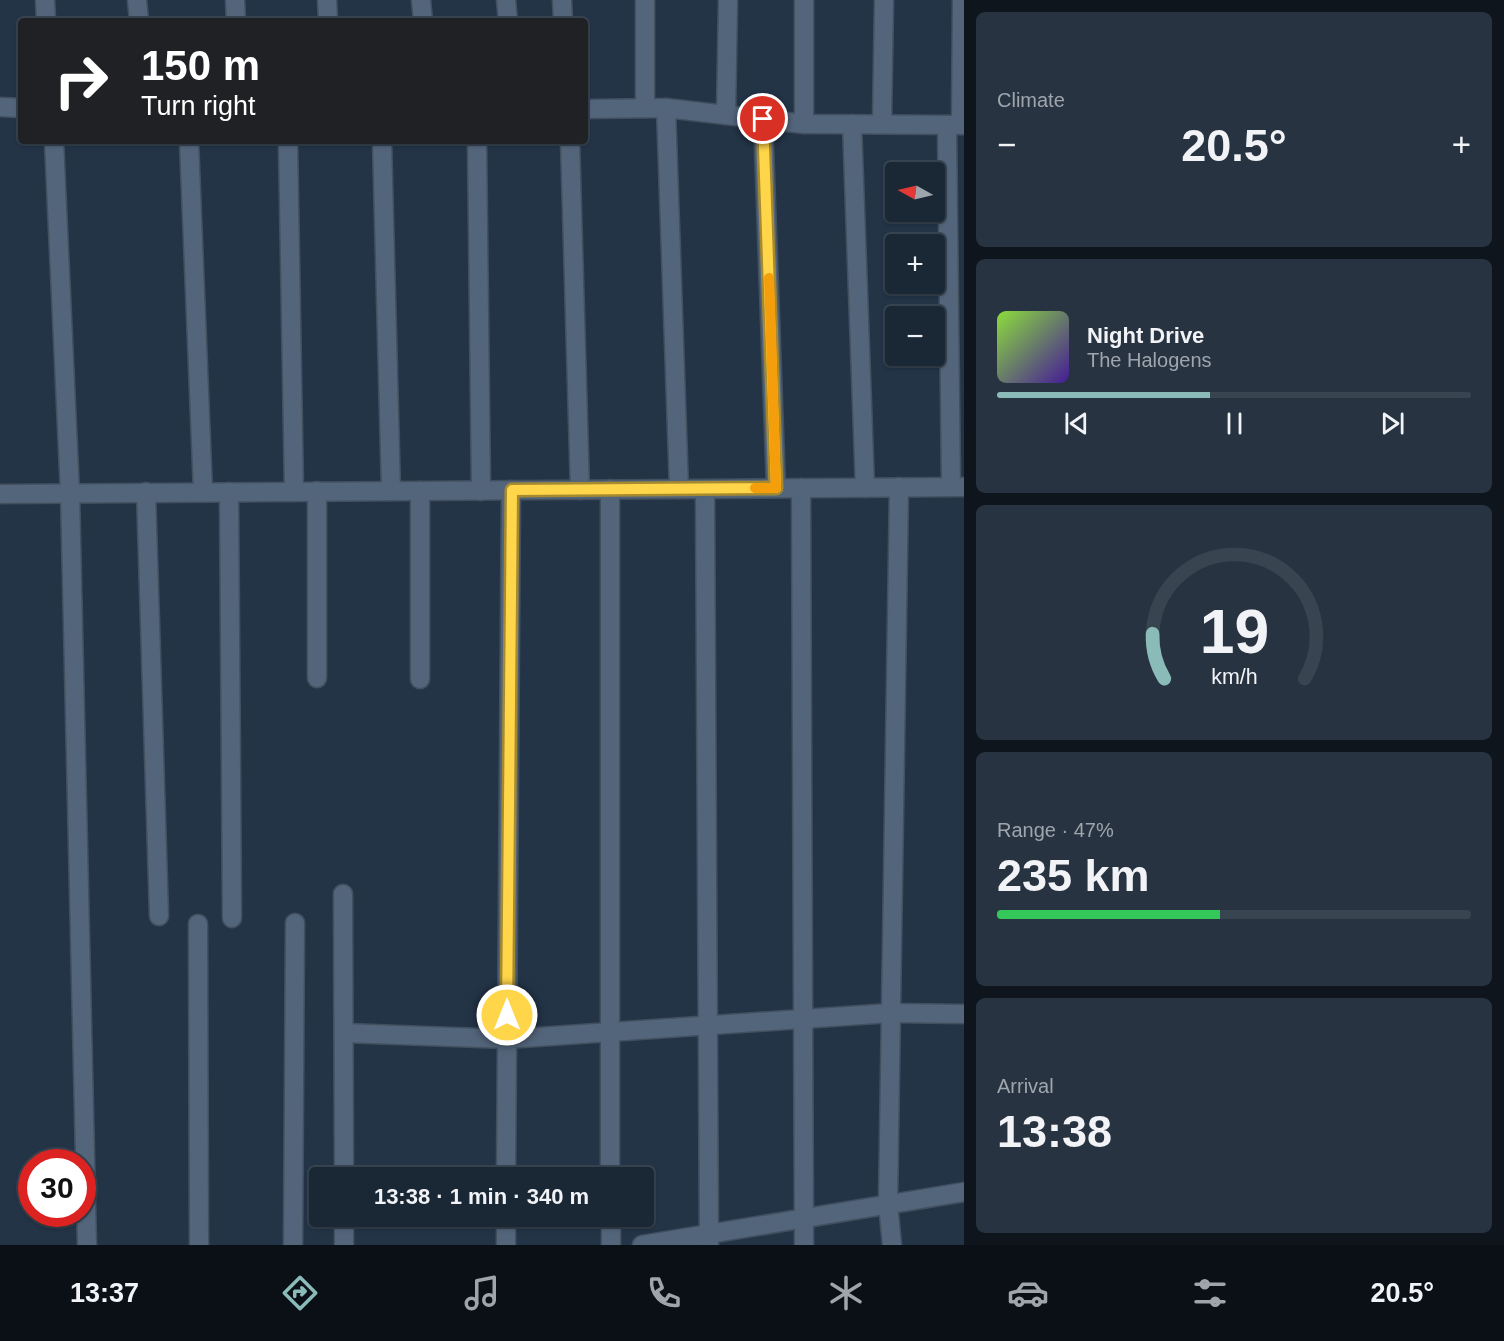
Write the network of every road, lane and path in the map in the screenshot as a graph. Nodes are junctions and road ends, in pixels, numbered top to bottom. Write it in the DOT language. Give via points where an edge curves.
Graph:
graph roads {
  1 [pos="45,0"];
  2 [pos="137,0"];
  3 [pos="235,0"];
  4 [pos="327,0"];
  5 [pos="421,0"];
  6 [pos="506,0"];
  7 [pos="562,0"];
  8 [pos="645,0"];
  9 [pos="728,0"];
  10 [pos="804,0"];
  11 [pos="884,0"];
  12 [pos="962,0"];
  13 [pos="46,18"];
  14 [pos="139,18"];
  15 [pos="236,18"];
  16 [pos="328,18"];
  17 [pos="423,18"];
  18 [pos="508,18"];
  19 [pos="563,18"];
  20 [pos="0,107"];
  21 [pos="18,108"];
  22 [pos="645,108"];
  23 [pos="666,108"];
  24 [pos="588,109"];
  25 [pos="726,115"];
  26 [pos="763,119"];
  27 [pos="804,124"];
  28 [pos="852,124"];
  29 [pos="882,124"];
  30 [pos="957,125"];
  31 [pos="54,144"];
  32 [pos="189,144"];
  33 [pos="288,144"];
  34 [pos="382,144"];
  35 [pos="477,144"];
  36 [pos="570,144"];
  37 [pos="899,487"];
  38 [pos="958,487"];
  39 [pos="776,488"];
  40 [pos="801,488"];
  41 [pos="865,488"];
  42 [pos="610,489"];
  43 [pos="679,489"];
  44 [pos="705,489"];
  45 [pos="512,490"];
  46 [pos="580,490"];
  47 [pos="317,491"];
  48 [pos="391,491"];
  49 [pos="420,491"];
  50 [pos="481,491"];
  51 [pos="146,492"];
  52 [pos="202,492"];
  53 [pos="229,492"];
  54 [pos="294,492"];
  55 [pos="70,493"];
  56 [pos="0,494"];
  57 [pos="316,678"];
  58 [pos="420,679"];
  59 [pos="343,894"];
  60 [pos="159,916"];
  61 [pos="232,918"];
  62 [pos="295,923"];
  63 [pos="198,924"];
  64 [pos="891,1013"];
  65 [pos="964,1014"];
  66 [pos="802,1019"];
  67 [pos="708,1025"];
  68 [pos="610,1032"];
  69 [pos="344,1033"];
  70 [pos="507,1039"];
  71 [pos="344,1167"];
  72 [pos="506,1167"];
  73 [pos="610,1167"];
  74 [pos="964,1196"];
  75 [pos="888,1204"];
  76 [pos="802,1219"];
  77 [pos="344,1227"];
  78 [pos="506,1227"];
  79 [pos="610,1227"];
  80 [pos="709,1240"];
  81 [pos="87,1245"];
  82 [pos="199,1245"];
  83 [pos="293,1245"];
  84 [pos="344,1245"];
  85 [pos="506,1245"];
  86 [pos="611,1245"];
  87 [pos="642,1245"];
  88 [pos="804,1245"];
  89 [pos="892,1245"];
  1 -- 13 [label="street"];
  2 -- 14 [label="street"];
  3 -- 15 [label="street"];
  4 -- 16 [label="street"];
  5 -- 17 [label="street"];
  6 -- 18 [label="street"];
  7 -- 19 [label="street"];
  8 -- 22 [label="street"];
  9 -- 25 [label="street"];
  10 -- 27 [label="street"];
  11 -- 29 [label="street"];
  12 -- 30 [label="street"];
  20 -- 21 [label="street"];
  22 -- 23 [label="street"];
  22 -- 24 [label="street"];
  23 -- 25 [label="street"];
  23 -- 43 [label="street"];
  25 -- 26 [label="street"];
  26 -- 27 [label="street"];
  26 -- 39 [label="street"];
  27 -- 28 [label="street"];
  28 -- 29 [label="street"];
  28 -- 41 [label="street"];
  29 -- 30 [label="street"];
  30 -- 38 [label="street"];
  31 -- 55 [label="street"];
  32 -- 52 [label="street"];
  33 -- 54 [label="street"];
  34 -- 48 [label="street"];
  35 -- 50 [label="street"];
  36 -- 46 [label="street"];
  37 -- 38 [label="street"];
  37 -- 41 [label="street"];
  37 -- 64 [label="street"];
  39 -- 40 [label="street"];
  39 -- 44 [label="street"];
  40 -- 41 [label="street"];
  40 -- 66 [label="street"];
  42 -- 43 [label="street"];
  42 -- 46 [label="street"];
  42 -- 68 [label="street"];
  43 -- 44 [label="street"];
  44 -- 67 [label="street"];
  45 -- 46 [label="street"];
  45 -- 50 [label="street"];
  45 -- 70 [label="street"];
  47 -- 48 [label="street"];
  47 -- 54 [label="street"];
  47 -- 57 [label="street"];
  48 -- 49 [label="street"];
  49 -- 50 [label="street"];
  49 -- 58 [label="street"];
  51 -- 52 [label="street"];
  51 -- 55 [label="street"];
  51 -- 60 [label="street"];
  52 -- 53 [label="street"];
  53 -- 54 [label="street"];
  53 -- 61 [label="street"];
  55 -- 56 [label="street"];
  55 -- 81 [label="street"];
  59 -- 69 [label="street"];
  62 -- 83 [label="street"];
  63 -- 82 [label="street"];
  64 -- 65 [label="street"];
  64 -- 66 [label="street"];
  64 -- 75 [label="street"];
  66 -- 67 [label="street"];
  66 -- 76 [label="street"];
  67 -- 68 [label="street"];
  67 -- 80 [label="street"];
  68 -- 70 [label="street"];
  68 -- 73 [label="street"];
  69 -- 70 [label="street"];
  69 -- 71 [label="street"];
  70 -- 72 [label="street"];
  74 -- 75 [label="street"];
  75 -- 76 [label="street"];
  75 -- 89 [label="street"];
  76 -- 80 [label="street"];
  76 -- 88 [label="street"];
  77 -- 84 [label="street"];
  78 -- 85 [label="street"];
  79 -- 86 [label="street"];
  80 -- 87 [label="street"];
}
